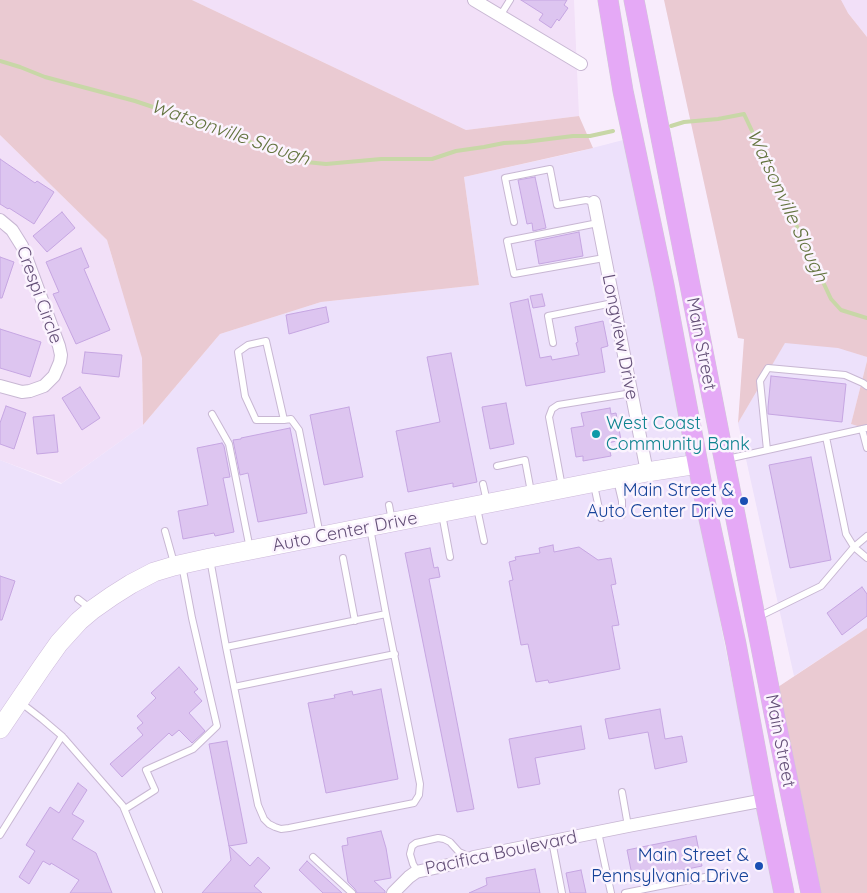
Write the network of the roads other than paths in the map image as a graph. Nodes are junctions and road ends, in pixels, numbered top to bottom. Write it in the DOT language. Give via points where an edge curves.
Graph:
graph roads {
  1 [pos="474,0"];
  2 [pos="510,0"];
  3 [pos="608,0"];
  4 [pos="634,0"];
  5 [pos="500,16"];
  6 [pos="581,64"];
  7 [pos="594,202"];
  8 [pos="0,220"];
  9 [pos="514,222"];
  10 [pos="598,223"];
  11 [pos="604,258"];
  12 [pos="613,303"];
  13 [pos="553,343"];
  14 [pos="0,386"];
  15 [pos="867,386"];
  16 [pos="632,393"];
  17 [pos="212,414"];
  18 [pos="284,420"];
  19 [pos="865,429"];
  20 [pos="826,437"];
  21 [pos="867,448"];
  22 [pos="767,450"];
  23 [pos="725,459"];
  24 [pos="698,464"];
  25 [pos="497,466"];
  26 [pos="648,472"];
  27 [pos="617,478"];
  28 [pos="594,483"];
  29 [pos="483,484"];
  30 [pos="562,490"];
  31 [pos="532,496"];
  32 [pos="482,505"];
  33 [pos="442,513"];
  34 [pos="622,515"];
  35 [pos="601,518"];
  36 [pos="370,527"];
  37 [pos="165,530"];
  38 [pos="320,536"];
  39 [pos="867,536"];
  40 [pos="484,541"];
  41 [pos="854,547"];
  42 [pos="250,550"];
  43 [pos="450,557"];
  44 [pos="210,558"];
  45 [pos="343,558"];
  46 [pos="867,558"];
  47 [pos="178,565"];
  48 [pos="386,614"];
  49 [pos="756,618"];
  50 [pos="355,621"];
  51 [pos="226,646"];
  52 [pos="394,654"];
  53 [pos="234,687"];
  54 [pos="18,701"];
  55 [pos="0,729"];
  56 [pos="62,736"];
  57 [pos="622,792"];
  58 [pos="765,800"];
  59 [pos="125,809"];
  60 [pos="628,826"];
  61 [pos="598,832"];
  62 [pos="0,835"];
  63 [pos="552,842"];
  64 [pos="313,857"];
  65 [pos="474,857"];
  66 [pos="416,866"];
  67 [pos="725,873"];
  68 [pos="159,893"];
  69 [pos="352,893"];
  70 [pos="393,893"];
  71 [pos="562,893"];
  72 [pos="611,893"];
  73 [pos="625,893"];
  74 [pos="784,893"];
  75 [pos="811,893"];
  1 -- 5 [label="street"];
  2 -- 5 [label="lane"];
  3 -- 24 [label="main road, Main Street" via="623,91"];
  4 -- 23 [label="main road, Main Street"];
  5 -- 6 [label="street"];
  7 -- 9 [label="lane" via="586,200 558,206 550,169 505,178"];
  7 -- 10 [label="street, Longview Drive"];
  8 -- 14 [label="street, Crespi Circle" via="12,230 22,246 60,355 54,376 44,386 22,392"];
  10 -- 11 [label="street, Longview Drive"];
  10 -- 11 [label="lane" via="508,241 514,274"];
  11 -- 12 [label="street, Longview Drive"];
  12 -- 13 [label="lane" via="548,316"];
  12 -- 16 [label="street, Longview Drive"];
  15 -- 22 [label="lane" via="845,375 768,368 760,381"];
  16 -- 26 [label="street, Longview Drive"];
  16 -- 30 [label="lane" via="558,405 552,409 549,417"];
  17 -- 42 [label="lane" via="229,444"];
  18 -- 18 [label="lane" via="256,420 244,396 238,352 248,345 266,341"];
  18 -- 38 [label="lane" via="291,419 299,430"];
  19 -- 20 [label="lane"];
  19 -- 21 [label="lane"];
  20 -- 22 [label="lane"];
  20 -- 41 [label="lane" via="846,534"];
  22 -- 23 [label="lane"];
  23 -- 24 [label="main road, Auto Center Drive"];
  23 -- 49 [label="main road, Main Street"];
  24 -- 26 [label="street, Auto Center Drive"];
  24 -- 58 [label="main road, Main Street"];
  25 -- 31 [label="lane" via="525,460"];
  26 -- 27 [label="street, Auto Center Drive"];
  27 -- 28 [label="street, Auto Center Drive"];
  27 -- 34 [label="lane"];
  28 -- 30 [label="street, Auto Center Drive"];
  28 -- 35 [label="lane"];
  29 -- 32 [label="lane"];
  30 -- 31 [label="street, Auto Center Drive"];
  31 -- 32 [label="street, Auto Center Drive"];
  32 -- 33 [label="street, Auto Center Drive"];
  32 -- 40 [label="lane"];
  33 -- 36 [label="street, Auto Center Drive" via="391,514"];
  33 -- 43 [label="lane"];
  36 -- 38 [label="street, Auto Center Drive"];
  36 -- 48 [label="lane"];
  37 -- 47 [label="lane"];
  38 -- 42 [label="street, Auto Center Drive"];
  39 -- 41 [label="lane"];
  41 -- 46 [label="lane"];
  41 -- 49 [label="lane" via="821,586"];
  42 -- 44 [label="street, Auto Center Drive"];
  44 -- 47 [label="street, Auto Center Drive"];
  44 -- 51 [label="lane"];
  45 -- 50 [label="lane"];
  47 -- 54 [label="street, Auto Center Drive" via="154,572 85,604 79,621"];
  47 -- 59 [label="lane" via="217,726 193,749 146,770 155,790"];
  48 -- 50 [label="lane"];
  48 -- 52 [label="lane"];
  49 -- 75 [label="main road, Main Street"];
  50 -- 51 [label="lane"];
  51 -- 53 [label="lane"];
  52 -- 53 [label="lane"];
  52 -- 53 [label="lane" via="420,784 417,800 400,806 289,828 281,829 269,824 258,805"];
  54 -- 55 [label="street, Auto Center Drive"];
  54 -- 56 [label="lane"];
  56 -- 59 [label="lane"];
  56 -- 62 [label="lane"];
  57 -- 60 [label="lane"];
  58 -- 60 [label="street, Pacifica Boulevard"];
  58 -- 74 [label="main road, Main Street"];
  59 -- 68 [label="lane"];
  60 -- 61 [label="street, Pacifica Boulevard"];
  61 -- 63 [label="street, Pacifica Boulevard"];
  61 -- 72 [label="lane"];
  63 -- 65 [label="street, Pacifica Boulevard"];
  63 -- 71 [label="lane"];
  64 -- 69 [label="lane"];
  65 -- 66 [label="street, Pacifica Boulevard" via="459,863"];
  65 -- 66 [label="lane" via="463,855 447,840 438,838 414,844 410,852"];
  66 -- 70 [label="street, Pacifica Boulevard"];
  67 -- 73 [label="lane"];
}
